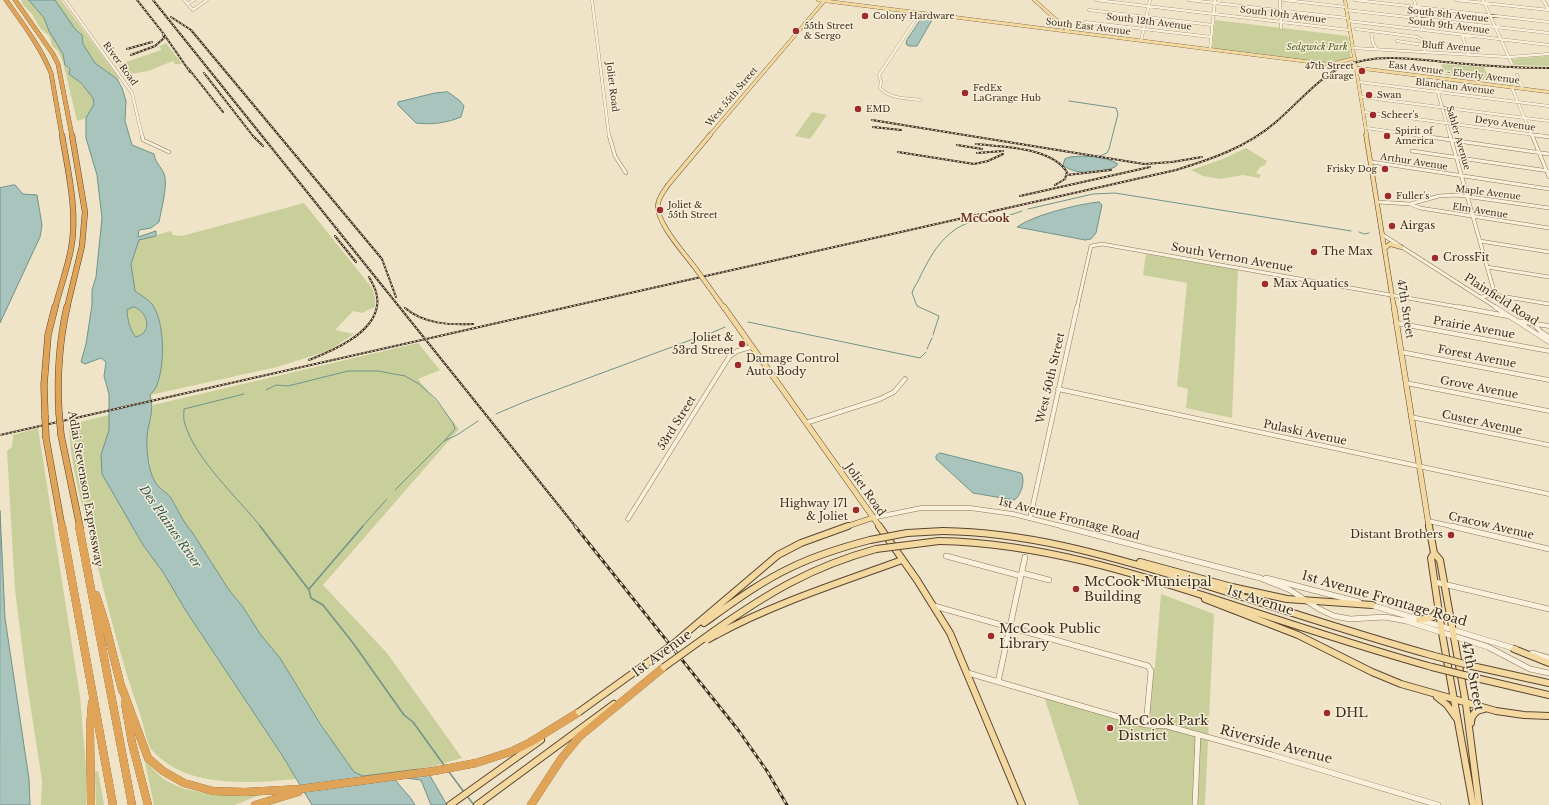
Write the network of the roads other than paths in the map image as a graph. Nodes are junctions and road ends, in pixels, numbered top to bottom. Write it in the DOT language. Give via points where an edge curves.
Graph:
graph roads {
  1 [pos="6,0"];
  2 [pos="15,0"];
  3 [pos="65,0"];
  4 [pos="184,0"];
  5 [pos="194,0"];
  6 [pos="207,0"];
  7 [pos="592,0"];
  8 [pos="814,0"];
  9 [pos="818,0"];
  10 [pos="825,0"];
  11 [pos="1034,0"];
  12 [pos="1096,0"];
  13 [pos="1150,0"];
  14 [pos="1189,0"];
  15 [pos="1280,0"];
  16 [pos="1284,0"];
  17 [pos="1345,0"];
  18 [pos="1355,0"];
  19 [pos="1414,0"];
  20 [pos="1456,0"];
  21 [pos="1543,0"];
  22 [pos="1215,1"];
  23 [pos="1484,2"];
  24 [pos="188,4"];
  25 [pos="820,6"];
  26 [pos="1149,6"];
  27 [pos="1416,7"];
  28 [pos="1346,8"];
  29 [pos="1089,10"];
  30 [pos="1280,10"];
  31 [pos="1549,10"];
  32 [pos="920,13"];
  33 [pos="1214,14"];
  34 [pos="1490,15"];
  35 [pos="1146,17"];
  36 [pos="1420,18"];
  37 [pos="1348,20"];
  38 [pos="1085,22"];
  39 [pos="1281,22"];
  40 [pos="1549,22"];
  41 [pos="1212,25"];
  42 [pos="1391,26"];
  43 [pos="1495,27"];
  44 [pos="1281,28"];
  45 [pos="1144,29"];
  46 [pos="1356,29"];
  47 [pos="1349,30"];
  48 [pos="1423,30"];
  49 [pos="1371,31"];
  50 [pos="1070,32"];
  51 [pos="1393,33"];
  52 [pos="1549,33"];
  53 [pos="1462,35"];
  54 [pos="1211,37"];
  55 [pos="1501,39"];
  56 [pos="1141,41"];
  57 [pos="1397,42"];
  58 [pos="1423,45"];
  59 [pos="1549,45"];
  60 [pos="1353,48"];
  61 [pos="1377,49"];
  62 [pos="1210,50"];
  63 [pos="1425,52"];
  64 [pos="1549,54"];
  65 [pos="1469,55"];
  66 [pos="1509,57"];
  67 [pos="1355,58"];
  68 [pos="1512,64"];
  69 [pos="1330,65"];
  70 [pos="1357,68"];
  71 [pos="1517,75"];
  72 [pos="1434,78"];
  73 [pos="1359,82"];
  74 [pos="1512,88"];
  75 [pos="1524,89"];
  76 [pos="1438,92"];
  77 [pos="1549,92"];
  78 [pos="1361,97"];
  79 [pos="920,100"];
  80 [pos="1518,102"];
  81 [pos="1549,106"];
  82 [pos="1442,107"];
  83 [pos="1364,112"];
  84 [pos="1524,118"];
  85 [pos="1549,121"];
  86 [pos="1446,123"];
  87 [pos="1366,128"];
  88 [pos="1531,134"];
  89 [pos="1549,137"];
  90 [pos="1451,140"];
  91 [pos="1412,151"];
  92 [pos="169,152"];
  93 [pos="1538,152"];
  94 [pos="1549,154"];
  95 [pos="1456,158"];
  96 [pos="1372,162"];
  97 [pos="1548,170"];
  98 [pos="626,173"];
  99 [pos="1461,176"];
  100 [pos="1549,177"];
  101 [pos="1549,189"];
  102 [pos="1467,196"];
  103 [pos="1378,202"];
  104 [pos="1410,204"];
  105 [pos="657,206"];
  106 [pos="1549,208"];
  107 [pos="1473,217"];
  108 [pos="1549,228"];
  109 [pos="1383,235"];
  110 [pos="1480,241"];
  111 [pos="1095,244"];
  112 [pos="1402,247"];
  113 [pos="1384,248"];
  114 [pos="1549,252"];
  115 [pos="1487,267"];
  116 [pos="1549,277"];
  117 [pos="1392,295"];
  118 [pos="1495,295"];
  119 [pos="1480,297"];
  120 [pos="1549,304"];
  121 [pos="1507,316"];
  122 [pos="1515,320"];
  123 [pos="1396,323"];
  124 [pos="1534,324"];
  125 [pos="1549,326"];
  126 [pos="1549,337"];
  127 [pos="1549,342"];
  128 [pos="751,347"];
  129 [pos="1549,351"];
  130 [pos="1401,352"];
  131 [pos="905,379"];
  132 [pos="1549,380"];
  133 [pos="1406,383"];
  134 [pos="1058,389"];
  135 [pos="1549,411"];
  136 [pos="1411,417"];
  137 [pos="806,423"];
  138 [pos="1549,445"];
  139 [pos="1419,466"];
  140 [pos="1549,494"];
  141 [pos="872,518"];
  142 [pos="1030,518"];
  143 [pos="628,519"];
  144 [pos="1428,521"];
  145 [pos="1066,546"];
  146 [pos="1549,549"];
  147 [pos="1434,553"];
  148 [pos="946,556"];
  149 [pos="1025,558"];
  150 [pos="902,560"];
  151 [pos="1235,571"];
  152 [pos="1022,574"];
  153 [pos="89,575"];
  154 [pos="1150,579"];
  155 [pos="1049,580"];
  156 [pos="1434,582"];
  157 [pos="1444,584"];
  158 [pos="1307,602"];
  159 [pos="1372,605"];
  160 [pos="934,606"];
  161 [pos="1549,609"];
  162 [pos="1438,610"];
  163 [pos="707,619"];
  164 [pos="1419,620"];
  165 [pos="1010,626"];
  166 [pos="1441,630"];
  167 [pos="715,633"];
  168 [pos="1452,633"];
  169 [pos="1514,649"];
  170 [pos="1549,658"];
  171 [pos="1549,662"];
  172 [pos="664,667"];
  173 [pos="968,673"];
  174 [pos="1549,673"];
  175 [pos="998,682"];
  176 [pos="1549,683"];
  177 [pos="122,688"];
  178 [pos="1429,693"];
  179 [pos="93,695"];
  180 [pos="1549,695"];
  181 [pos="1455,700"];
  182 [pos="1466,704"];
  183 [pos="1487,709"];
  184 [pos="579,712"];
  185 [pos="1549,716"];
  186 [pos="1146,725"];
  187 [pos="1460,727"];
  188 [pos="1198,735"];
  189 [pos="1471,744"];
  190 [pos="274,795"];
  191 [pos="91,805"];
  192 [pos="113,805"];
  193 [pos="132,805"];
  194 [pos="148,805"];
  195 [pos="255,805"];
  196 [pos="450,805"];
  197 [pos="477,805"];
  198 [pos="531,805"];
  199 [pos="1022,805"];
  200 [pos="1195,805"];
  201 [pos="1438,805"];
  202 [pos="1472,805"];
  203 [pos="1479,805"];
  1 -- 179 [label="highway, bridge" via="42,52 49,69 73,198 71,248 48,335 44,385 45,416 46,438"];
  2 -- 153 [label="highway, Adlai Stevenson Expressway, bridge" via="58,64 83,196 82,246 63,324 57,384 61,435"];
  3 -- 92 [label="street, River Road" via="132,93 142,140"];
  4 -- 24 [label="street"];
  5 -- 24 [label="street"];
  6 -- 24 [label="street" via="193,10"];
  7 -- 98 [label="street, Joliet Road" via="609,138 615,156"];
  8 -- 25 [label="main road" via="820,1"];
  9 -- 10 [label="main road, South East Avenue"];
  10 -- 25 [label="main road, West 55th Street"];
  10 -- 32 [label="main road, South East Avenue"];
  11 -- 50 [label="main road"];
  12 -- 26 [label="street, South 10th Avenue"];
  13 -- 26 [label="street"];
  14 -- 22 [label="street, South 9th Avenue"];
  15 -- 30 [label="street"];
  16 -- 28 [label="street, South 8th Avenue"];
  17 -- 28 [label="main road, 47th Street"];
  18 -- 27 [label="street"];
  19 -- 27 [label="street"];
  20 -- 23 [label="street"];
  21 -- 31 [label="street"];
  22 -- 30 [label="street, South 9th Avenue"];
  22 -- 33 [label="street"];
  23 -- 31 [label="street"];
  23 -- 34 [label="street"];
  25 -- 105 [label="main road, West 55th Street" via="668,185 659,197"];
  26 -- 33 [label="street, South 10th Avenue"];
  26 -- 35 [label="street"];
  27 -- 34 [label="street"];
  27 -- 36 [label="street"];
  28 -- 36 [label="street, South 8th Avenue"];
  28 -- 37 [label="main road, 47th Street"];
  29 -- 35 [label="street"];
  30 -- 37 [label="street, South 9th Avenue"];
  30 -- 39 [label="street"];
  32 -- 50 [label="main road, South East Avenue"];
  32 -- 79 [label="street" via="879,73 882,82 880,88 888,95"];
  33 -- 39 [label="street, South 10th Avenue"];
  33 -- 41 [label="street"];
  34 -- 40 [label="street"];
  34 -- 43 [label="street"];
  35 -- 41 [label="street"];
  35 -- 45 [label="street"];
  36 -- 43 [label="street, South 8th Avenue"];
  36 -- 48 [label="street"];
  37 -- 42 [label="street, South 9th Avenue"];
  37 -- 47 [label="main road, 47th Street"];
  38 -- 45 [label="street, South 12th Avenue"];
  39 -- 44 [label="street"];
  39 -- 47 [label="street, South 10th Avenue"];
  41 -- 54 [label="street"];
  42 -- 48 [label="street, South 9th Avenue"];
  42 -- 51 [label="street"];
  43 -- 52 [label="street, South 8th Avenue"];
  43 -- 55 [label="street"];
  45 -- 54 [label="street, South 12th Avenue"];
  45 -- 56 [label="street"];
  46 -- 49 [label="street"];
  47 -- 60 [label="main road, 47th Street"];
  48 -- 53 [label="street, South 9th Avenue"];
  49 -- 51 [label="street"];
  49 -- 61 [label="street"];
  50 -- 56 [label="main road, South East Avenue"];
  51 -- 58 [label="street" via="1419,37"];
  53 -- 55 [label="street, South 9th Avenue"];
  53 -- 65 [label="street"];
  54 -- 62 [label="street"];
  55 -- 59 [label="street, South 9th Avenue"];
  55 -- 66 [label="street"];
  56 -- 62 [label="main road, South East Avenue"];
  57 -- 58 [label="street"];
  58 -- 63 [label="street"];
  60 -- 61 [label="street, Bluff Avenue"];
  60 -- 67 [label="main road, 47th Street"];
  61 -- 63 [label="street, Bluff Avenue"];
  62 -- 69 [label="main road, South East Avenue"];
  63 -- 65 [label="street, Bluff Avenue"];
  64 -- 66 [label="street, Bluff Avenue"];
  65 -- 66 [label="street, Bluff Avenue"];
  66 -- 68 [label="street"];
  67 -- 69 [label="main road"];
  67 -- 70 [label="main road, 47th Street"];
  69 -- 70 [label="main road, South East Avenue"];
  70 -- 72 [label="main road, East Avenue - Eberly Avenue"];
  70 -- 73 [label="main road, 47th Street"];
  71 -- 75 [label="street"];
  72 -- 74 [label="main road, East Avenue - Eberly Avenue"];
  72 -- 76 [label="street, Sahler Avenue"];
  73 -- 76 [label="street, Blanchan Avenue"];
  73 -- 78 [label="main road, 47th Street"];
  74 -- 75 [label="main road, East Avenue - Eberly Avenue"];
  74 -- 80 [label="street"];
  75 -- 77 [label="main road, East Avenue - Eberly Avenue"];
  76 -- 80 [label="street, Blanchan Avenue"];
  76 -- 82 [label="street, Sahler Avenue"];
  78 -- 82 [label="street"];
  78 -- 83 [label="main road, 47th Street"];
  80 -- 81 [label="street, Blanchan Avenue"];
  80 -- 84 [label="street"];
  82 -- 84 [label="street"];
  82 -- 86 [label="street, Sahler Avenue"];
  83 -- 86 [label="street, Deyo Avenue"];
  83 -- 87 [label="main road, 47th Street"];
  84 -- 85 [label="street"];
  84 -- 88 [label="street"];
  86 -- 88 [label="street, Deyo Avenue"];
  86 -- 90 [label="street, Sahler Avenue"];
  87 -- 90 [label="street"];
  87 -- 96 [label="main road, 47th Street"];
  88 -- 89 [label="street, Deyo Avenue"];
  88 -- 93 [label="street"];
  90 -- 93 [label="street"];
  90 -- 95 [label="street, Sahler Avenue"];
  91 -- 95 [label="street"];
  93 -- 94 [label="street"];
  93 -- 97 [label="street"];
  95 -- 97 [label="street"];
  95 -- 99 [label="street, Sahler Avenue"];
  96 -- 99 [label="street, Arthur Avenue"];
  96 -- 103 [label="main road, 47th Street"];
  97 -- 100 [label="street"];
  99 -- 101 [label="street, Arthur Avenue"];
  99 -- 102 [label="street, Sahler Avenue"];
  102 -- 104 [label="street, Maple Avenue" via="1439,196"];
  102 -- 106 [label="street, Maple Avenue"];
  102 -- 107 [label="street, Sahler Avenue"];
  103 -- 104 [label="street, Maple Avenue"];
  103 -- 109 [label="main road, 47th Street"];
  104 -- 107 [label="street, Elm Avenue"];
  105 -- 128 [label="main road, Joliet Road, bridge" via="661,222"];
  107 -- 108 [label="street, Elm Avenue"];
  107 -- 110 [label="street, Sahler Avenue"];
  109 -- 112 [label="street, Plainfield Road"];
  109 -- 113 [label="main road, 47th Street"];
  110 -- 114 [label="street"];
  110 -- 115 [label="street, Sahler Avenue"];
  111 -- 117 [label="street, South Vernon Avenue"];
  111 -- 134 [label="street, West 50th Street" via="1091,246"];
  112 -- 113 [label="main road" via="1390,244"];
  112 -- 119 [label="street, Plainfield Road"];
  113 -- 117 [label="main road, 47th Street"];
  115 -- 116 [label="street"];
  115 -- 118 [label="street, Sahler Avenue"];
  117 -- 121 [label="street, South Vernon Avenue"];
  117 -- 123 [label="main road, 47th Street"];
  118 -- 119 [label="street" via="1486,294"];
  118 -- 120 [label="street"];
  119 -- 121 [label="street, Plainfield Road"];
  121 -- 122 [label="street, Plainfield Road"];
  122 -- 124 [label="street"];
  122 -- 127 [label="street, Plainfield Road"];
  123 -- 129 [label="street, Prairie Avenue"];
  123 -- 130 [label="main road, 47th Street"];
  124 -- 125 [label="street"];
  124 -- 126 [label="street"];
  128 -- 137 [label="main road, Joliet Road"];
  128 -- 143 [label="street, 53rd Street" via="729,357"];
  130 -- 132 [label="street, Forest Avenue"];
  130 -- 133 [label="main road, 47th Street"];
  131 -- 137 [label="street" via="894,392 880,400"];
  133 -- 135 [label="street, Grove Avenue"];
  133 -- 136 [label="main road, 47th Street"];
  134 -- 139 [label="street, Pulaski Avenue"];
  134 -- 142 [label="street, West 50th Street"];
  136 -- 138 [label="street, Custer Avenue"];
  136 -- 139 [label="main road, 47th Street"];
  137 -- 141 [label="main road, Joliet Road"];
  139 -- 140 [label="street, Pulaski Avenue"];
  139 -- 144 [label="main road, 47th Street"];
  141 -- 142 [label="street, 1st Avenue Frontage Road" via="910,509 940,508 980,509"];
  141 -- 150 [label="main road, Joliet Road"];
  141 -- 163 [label="main road" via="801,543 778,555 759,569"];
  142 -- 151 [label="street, 1st Avenue Frontage Road"];
  144 -- 146 [label="street, Cracow Avenue"];
  144 -- 147 [label="main road, 47th Street"];
  145 -- 158 [label="main road"];
  145 -- 163 [label="main road, 1st Avenue, bridge" via="1000,533 943,531 906,533 870,540 822,554 782,572"];
  145 -- 176 [label="main road, 1st Avenue, bridge" via="1161,572 1431,655"];
  147 -- 156 [label="main road, 47th Street" via="1431,558"];
  147 -- 157 [label="main road, 47th Street" via="1440,560"];
  148 -- 152 [label="street"];
  149 -- 152 [label="street"];
  150 -- 160 [label="main road, Joliet Road"];
  150 -- 167 [label="main road" via="770,608"];
  151 -- 158 [label="street, 1st Avenue Frontage Road" via="1280,585"];
  151 -- 159 [label="street, 1st Avenue Frontage Road"];
  152 -- 155 [label="street"];
  152 -- 165 [label="street"];
  153 -- 177 [label="highway"];
  153 -- 193 [label="highway, Adlai Stevenson Expressway"];
  154 -- 167 [label="main road, 1st Avenue, bridge" via="1015,545 983,541 939,541 876,549 839,560 794,579 767,594"];
  154 -- 178 [label="main road" via="1293,632 1384,677"];
  154 -- 180 [label="main road, 1st Avenue, bridge" via="1432,667"];
  156 -- 157 [label="street"];
  156 -- 162 [label="main road, 47th Street"];
  157 -- 161 [label="street"];
  157 -- 168 [label="main road, 47th Street"];
  158 -- 159 [label="main road"];
  158 -- 166 [label="street, 1st Avenue Frontage Road" via="1319,610 1342,618 1357,620 1385,617"];
  159 -- 164 [label="street, 1st Avenue Frontage Road"];
  160 -- 165 [label="street"];
  160 -- 173 [label="main road, Joliet Road" via="950,633"];
  162 -- 164 [label="main road" via="1433,617"];
  162 -- 166 [label="main road, 47th Street"];
  163 -- 184 [label="main road, bridge"];
  164 -- 166 [label="street, 1st Avenue Frontage Road"];
  165 -- 175 [label="street"];
  165 -- 186 [label="street" via="1150,667"];
  166 -- 168 [label="street, 1st Avenue Frontage Road"];
  166 -- 181 [label="main road, 47th Street"];
  167 -- 172 [label="main road, 1st Avenue, bridge"];
  168 -- 169 [label="street, 1st Avenue Frontage Road"];
  168 -- 174 [label="street, 1st Avenue Frontage Road" via="1496,650 1530,669"];
  168 -- 182 [label="main road, 47th Street"];
  169 -- 170 [label="street, 1st Avenue Frontage Road"];
  169 -- 171 [label="main road"];
  172 -- 197 [label="main road, 1st Avenue"];
  172 -- 198 [label="highway" via="579,737 561,759"];
  173 -- 175 [label="street, Riverside Avenue"];
  173 -- 199 [label="main road, Joliet Road"];
  175 -- 186 [label="street, Riverside Avenue"];
  177 -- 190 [label="highway" via="148,758 162,771 184,783 213,791"];
  177 -- 194 [label="highway" via="132,743"];
  178 -- 181 [label="main road"];
  178 -- 187 [label="main road" via="1442,700 1452,710"];
  179 -- 191 [label="highway" via="89,726"];
  179 -- 192 [label="highway"];
  181 -- 182 [label="main road"];
  181 -- 187 [label="main road, 47th Street"];
  182 -- 183 [label="main road"];
  182 -- 189 [label="main road, 47th Street"];
  183 -- 185 [label="main road" via="1524,716"];
  183 -- 189 [label="main road" via="1476,711 1471,718"];
  184 -- 190 [label="highway" via="529,743 493,758 434,771"];
  184 -- 196 [label="main road"];
  186 -- 188 [label="street, Riverside Avenue" via="1167,726"];
  187 -- 202 [label="main road, 47th Street"];
  188 -- 200 [label="street"];
  188 -- 201 [label="street, Riverside Avenue"];
  189 -- 203 [label="main road, 47th Street"];
  190 -- 195 [label="highway"];
}
